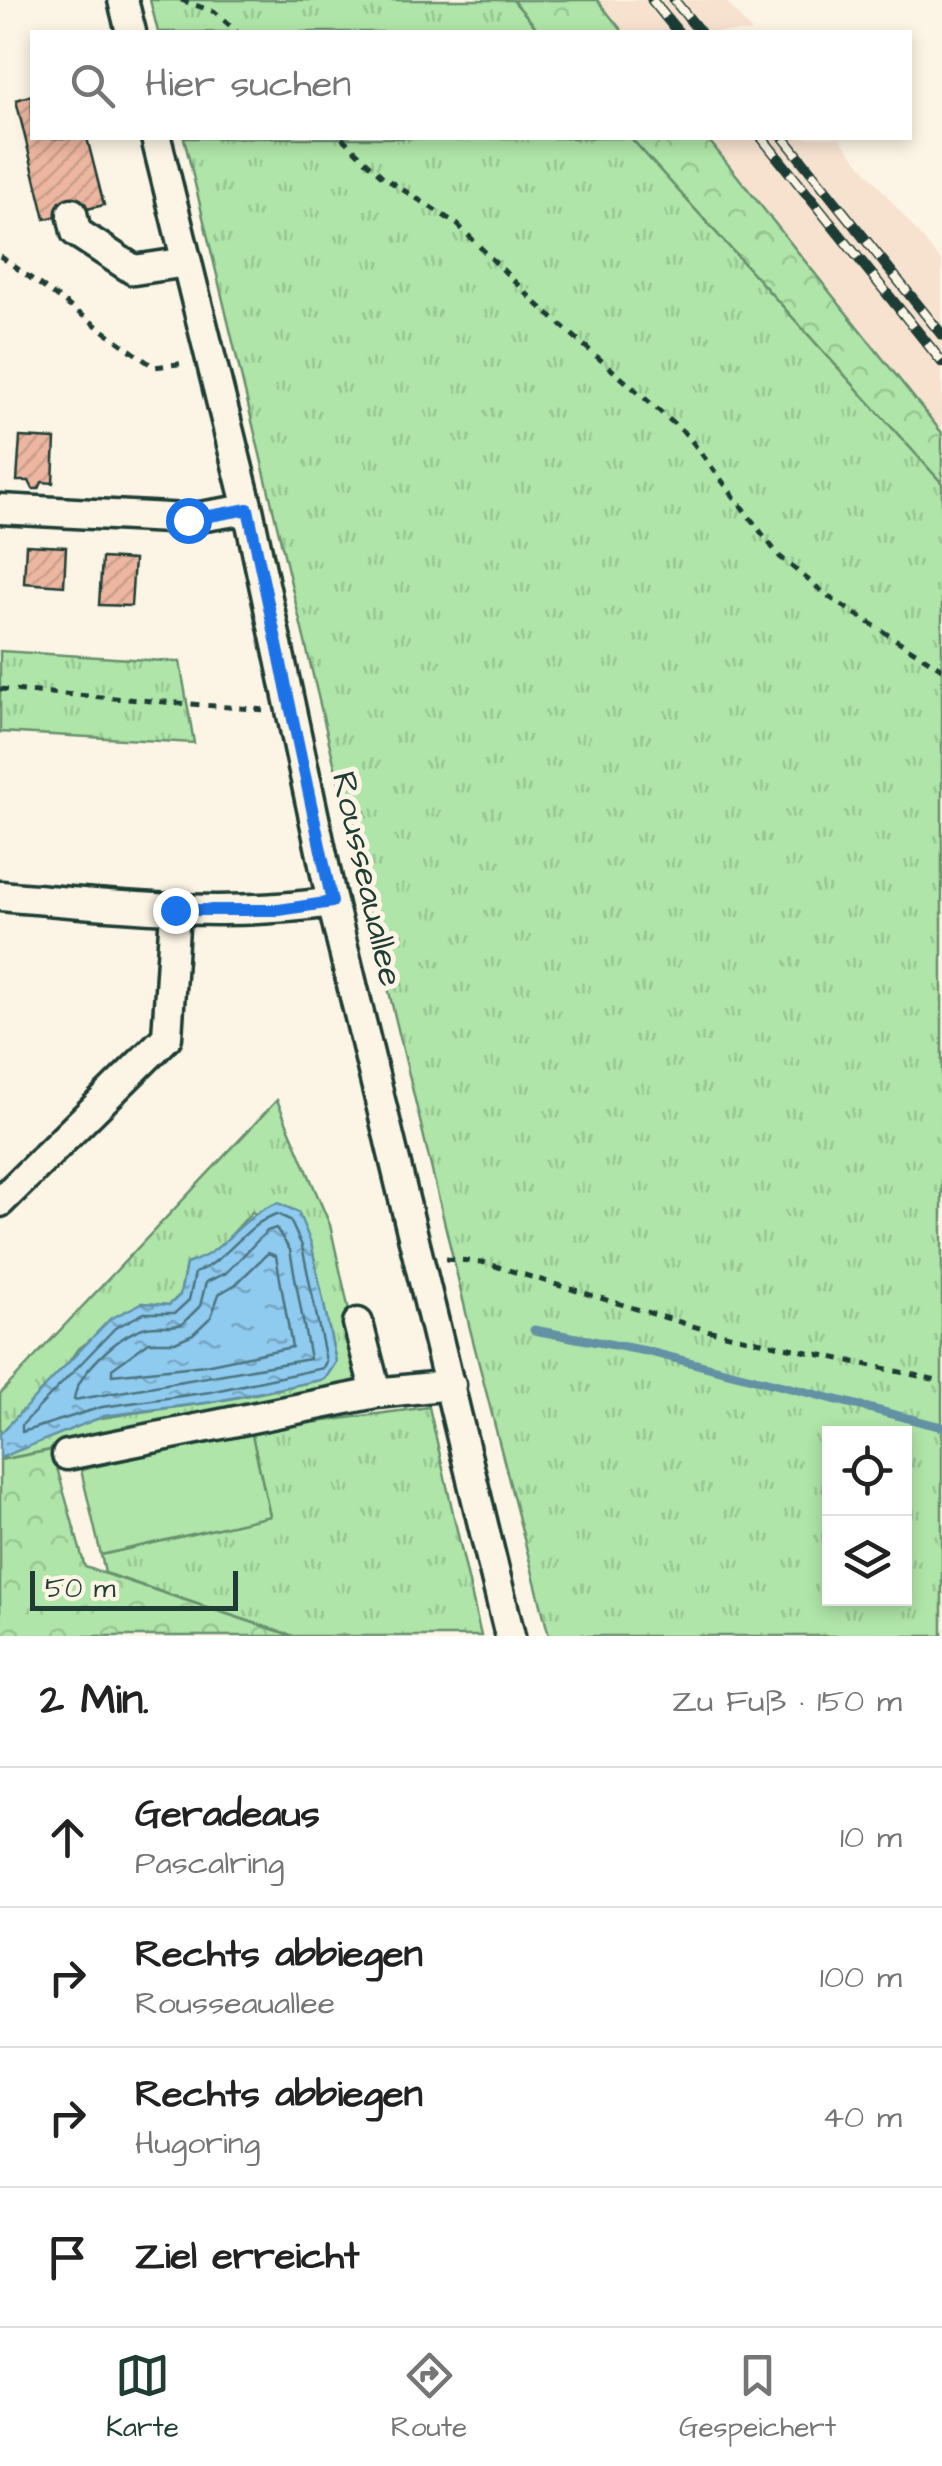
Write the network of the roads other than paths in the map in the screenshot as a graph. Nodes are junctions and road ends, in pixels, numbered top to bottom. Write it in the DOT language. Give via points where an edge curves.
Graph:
graph roads {
  1 [pos="123,0"];
  2 [pos="130,30"];
  3 [pos="156,140"];
  4 [pos="72,212"];
  5 [pos="187,262"];
  6 [pos="248,509"];
  7 [pos="0,510"];
  8 [pos="0,896"];
  9 [pos="332,902"];
  10 [pos="175,910"];
  11 [pos="0,1202"];
  12 [pos="358,1323"];
  13 [pos="450,1385"];
  14 [pos="376,1392"];
  15 [pos="68,1455"];
  16 [pos="510,1636"];
  1 -- 2 [label="street"];
  3 -- 5 [label="street, Rousseauallee"];
  4 -- 5 [label="street" via="76,232 134,270"];
  5 -- 6 [label="street, Rousseauallee"];
  6 -- 7 [label="street" via="188,520"];
  6 -- 9 [label="street, Rousseauallee"];
  8 -- 10 [label="street"];
  9 -- 10 [label="street" via="279,910"];
  9 -- 13 [label="street, Rousseauallee"];
  10 -- 11 [label="street" via="168,1036"];
  12 -- 14 [label="street"];
  13 -- 14 [label="street"];
  13 -- 16 [label="street, Rousseauallee"];
  14 -- 15 [label="street"];
}
